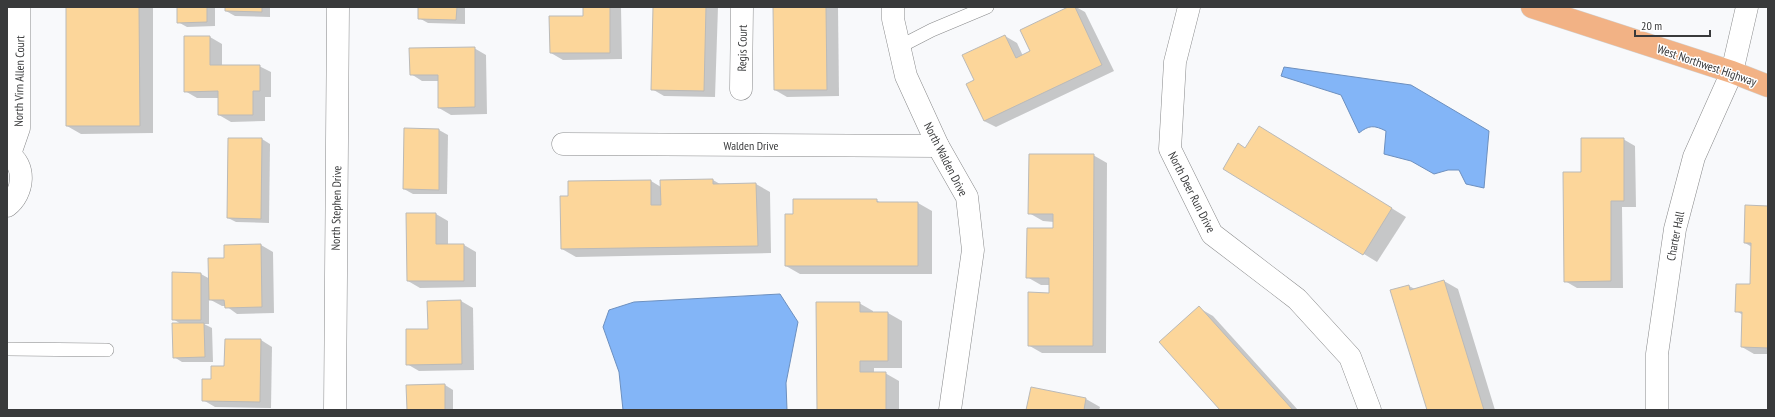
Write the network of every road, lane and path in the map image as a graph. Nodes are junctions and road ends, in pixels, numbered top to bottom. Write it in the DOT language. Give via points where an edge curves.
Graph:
graph roads {
  1 [pos="19,7"];
  2 [pos="338,7"];
  3 [pos="742,7"];
  4 [pos="893,7"];
  5 [pos="987,7"];
  6 [pos="1189,7"];
  7 [pos="1532,7"];
  8 [pos="1747,7"];
  9 [pos="899,47"];
  10 [pos="1732,72"];
  11 [pos="1768,86"];
  12 [pos="741,89"];
  13 [pos="563,144"];
  14 [pos="938,146"];
  15 [pos="9,154"];
  16 [pos="7,206"];
  17 [pos="7,349"];
  18 [pos="107,350"];
  19 [pos="334,410"];
  20 [pos="950,410"];
  21 [pos="1370,410"];
  22 [pos="1657,410"];
  1 -- 15 [label="street, North Virn Allen Court" via="19,128"];
  2 -- 19 [label="street, North Stephen Drive"];
  3 -- 12 [label="street, Regis Court"];
  4 -- 9 [label="street, North Walden Drive" via="892,19"];
  5 -- 9 [label="lane"];
  6 -- 21 [label="street, North Deer Run Drive" via="1175,62 1170,149 1212,234 1297,299 1350,357"];
  7 -- 10 [label="main road, West Northwest Highway"];
  8 -- 10 [label="street, Charter Hall"];
  9 -- 14 [label="street, North Walden Drive" via="906,76"];
  10 -- 11 [label="main road, West Northwest Highway"];
  10 -- 22 [label="street, Charter Hall" via="1694,157 1675,229 1657,354"];
  13 -- 14 [label="street, Walden Drive"];
  14 -- 20 [label="street, North Walden Drive" via="966,197 973,250"];
  15 -- 16 [label="street, North Virn Allen Court" via="20,170 21,182 16,197"];
  17 -- 18 [label="lane"];
}
